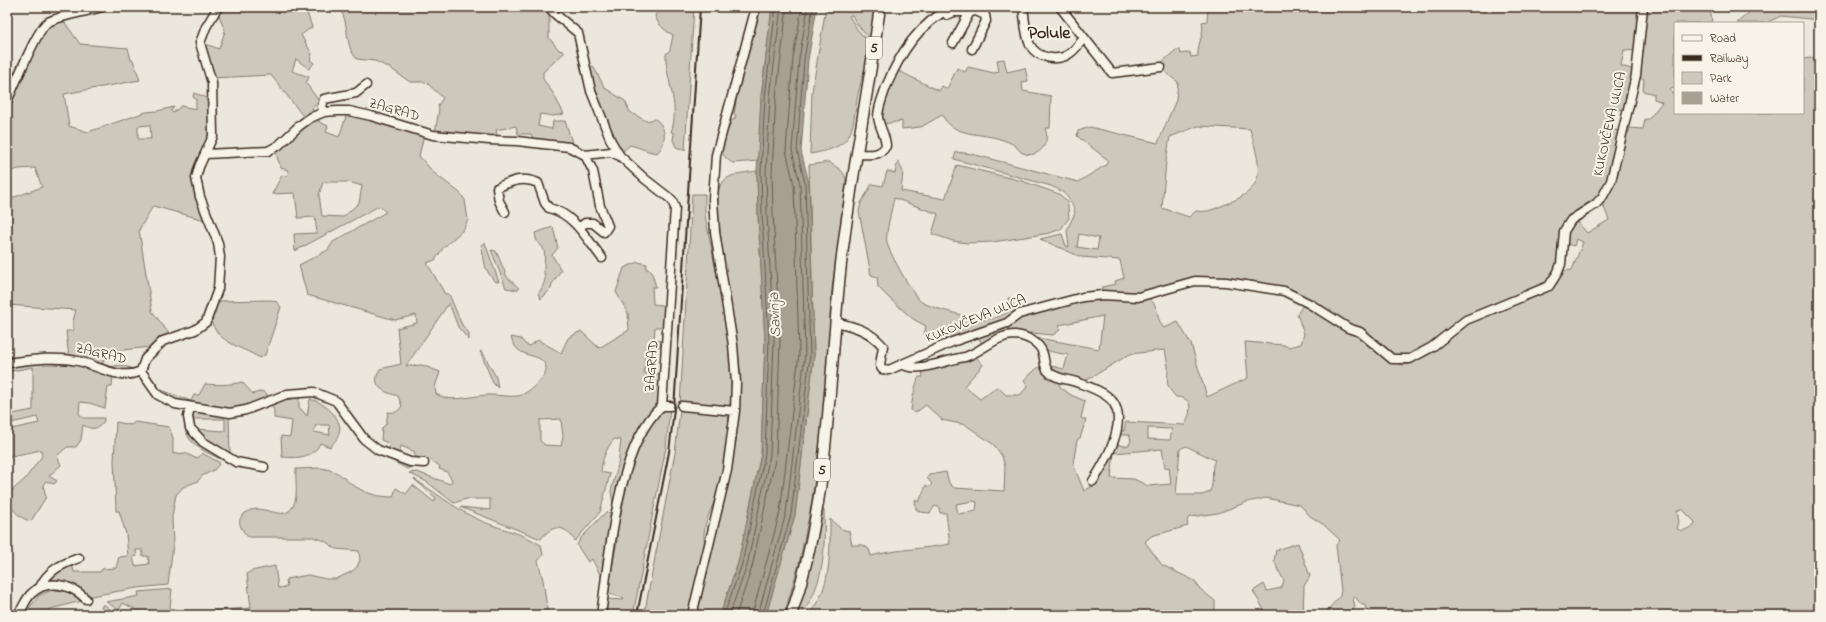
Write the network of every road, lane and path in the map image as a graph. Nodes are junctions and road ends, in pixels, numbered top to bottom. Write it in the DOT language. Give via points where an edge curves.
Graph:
graph roads {
  1 [pos="102,7"];
  2 [pos="218,7"];
  3 [pos="549,7"];
  4 [pos="756,7"];
  5 [pos="880,7"];
  6 [pos="953,7"];
  7 [pos="1023,7"];
  8 [pos="1060,7"];
  9 [pos="1642,7"];
  10 [pos="970,12"];
  11 [pos="920,30"];
  12 [pos="1084,38"];
  13 [pos="953,43"];
  14 [pos="972,49"];
  15 [pos="1161,67"];
  16 [pos="366,85"];
  17 [pos="7,101"];
  18 [pos="324,112"];
  19 [pos="206,154"];
  20 [pos="857,154"];
  21 [pos="584,155"];
  22 [pos="620,156"];
  23 [pos="505,212"];
  24 [pos="579,228"];
  25 [pos="602,258"];
  26 [pos="836,322"];
  27 [pos="7,364"];
  28 [pos="902,364"];
  29 [pos="141,371"];
  30 [pos="682,406"];
  31 [pos="190,407"];
  32 [pos="735,412"];
  33 [pos="424,463"];
  34 [pos="264,467"];
  35 [pos="1094,481"];
  36 [pos="79,558"];
  37 [pos="40,587"];
  38 [pos="86,598"];
  39 [pos="17,615"];
  40 [pos="601,615"];
  41 [pos="692,615"];
  42 [pos="791,615"];
  1 -- 17 [label="street" via="48,22 40,30"];
  2 -- 19 [label="street, ZAGRAD" via="200,43 212,83 213,136"];
  3 -- 22 [label="street, ZAGRAD" via="578,33 592,91 611,141"];
  4 -- 32 [label="street" via="718,147 714,186 715,232 733,345"];
  5 -- 20 [label="main road, 5"];
  6 -- 11 [label="street" via="942,12"];
  7 -- 12 [label="street" via="1030,45 1038,54 1060,58 1076,49"];
  8 -- 12 [label="street"];
  9 -- 28 [label="street, KUKOVČEVA ULICA" via="1636,75 1611,181 1596,204 1571,220 1564,231 1561,264 1552,283 1537,292 1466,320 1417,357 1392,359 1360,332 1348,328 1284,291 1226,282 1195,281 1138,297 1103,294 1018,314 1006,324 952,342"];
  10 -- 11 [label="street" via="954,12"];
  10 -- 13 [label="street"];
  10 -- 14 [label="street" via="982,12 986,21"];
  11 -- 20 [label="street" via="900,56 880,105 878,117 886,138 886,146 882,152 876,154"];
  12 -- 15 [label="street" via="1112,73"];
  16 -- 18 [label="street" via="356,92 324,99"];
  18 -- 19 [label="street, ZAGRAD" via="310,118 279,145 268,151"];
  18 -- 21 [label="street, ZAGRAD" via="349,111 433,135 569,147"];
  19 -- 29 [label="street, ZAGRAD" via="196,178 200,197 218,242 218,288 206,322 195,330 163,341 146,359"];
  20 -- 26 [label="main road, 5" via="841,263"];
  21 -- 22 [label="street" via="611,152"];
  21 -- 24 [label="street" via="593,171 600,206 608,226 604,232 593,224 585,223"];
  22 -- 40 [label="street, ZAGRAD" via="672,200 675,208 666,406 656,411 641,433 630,458 616,509"];
  23 -- 24 [label="street" via="499,201 497,188 509,182 531,180 538,183 549,208 568,216"];
  24 -- 25 [label="street"];
  26 -- 28 [label="street, KUKOVČEVA ULICA" via="864,330 883,346 880,365 882,369 889,370"];
  26 -- 42 [label="main road, 5" via="830,411 817,506"];
  27 -- 29 [label="street, ZAGRAD" via="41,358 78,361 113,373 133,375"];
  28 -- 35 [label="street, KUKOVČEVA ULICA" via="916,367 965,357 1013,335 1026,337 1043,352 1045,366 1052,375 1076,381 1105,394 1115,406 1118,421 1110,453"];
  29 -- 31 [label="street, ZAGRAD" via="158,395 175,404"];
  30 -- 32 [label="street"];
  31 -- 33 [label="street, ZAGRAD" via="230,413 246,410 287,394 314,392 336,401 364,439 378,450 410,462"];
  31 -- 34 [label="street" via="190,428 203,442 236,462"];
  32 -- 41 [label="street" via="726,470"];
  36 -- 37 [label="street" via="59,565 43,579"];
  37 -- 38 [label="street" via="60,584 72,588"];
  37 -- 39 [label="street" via="30,595"];
}
